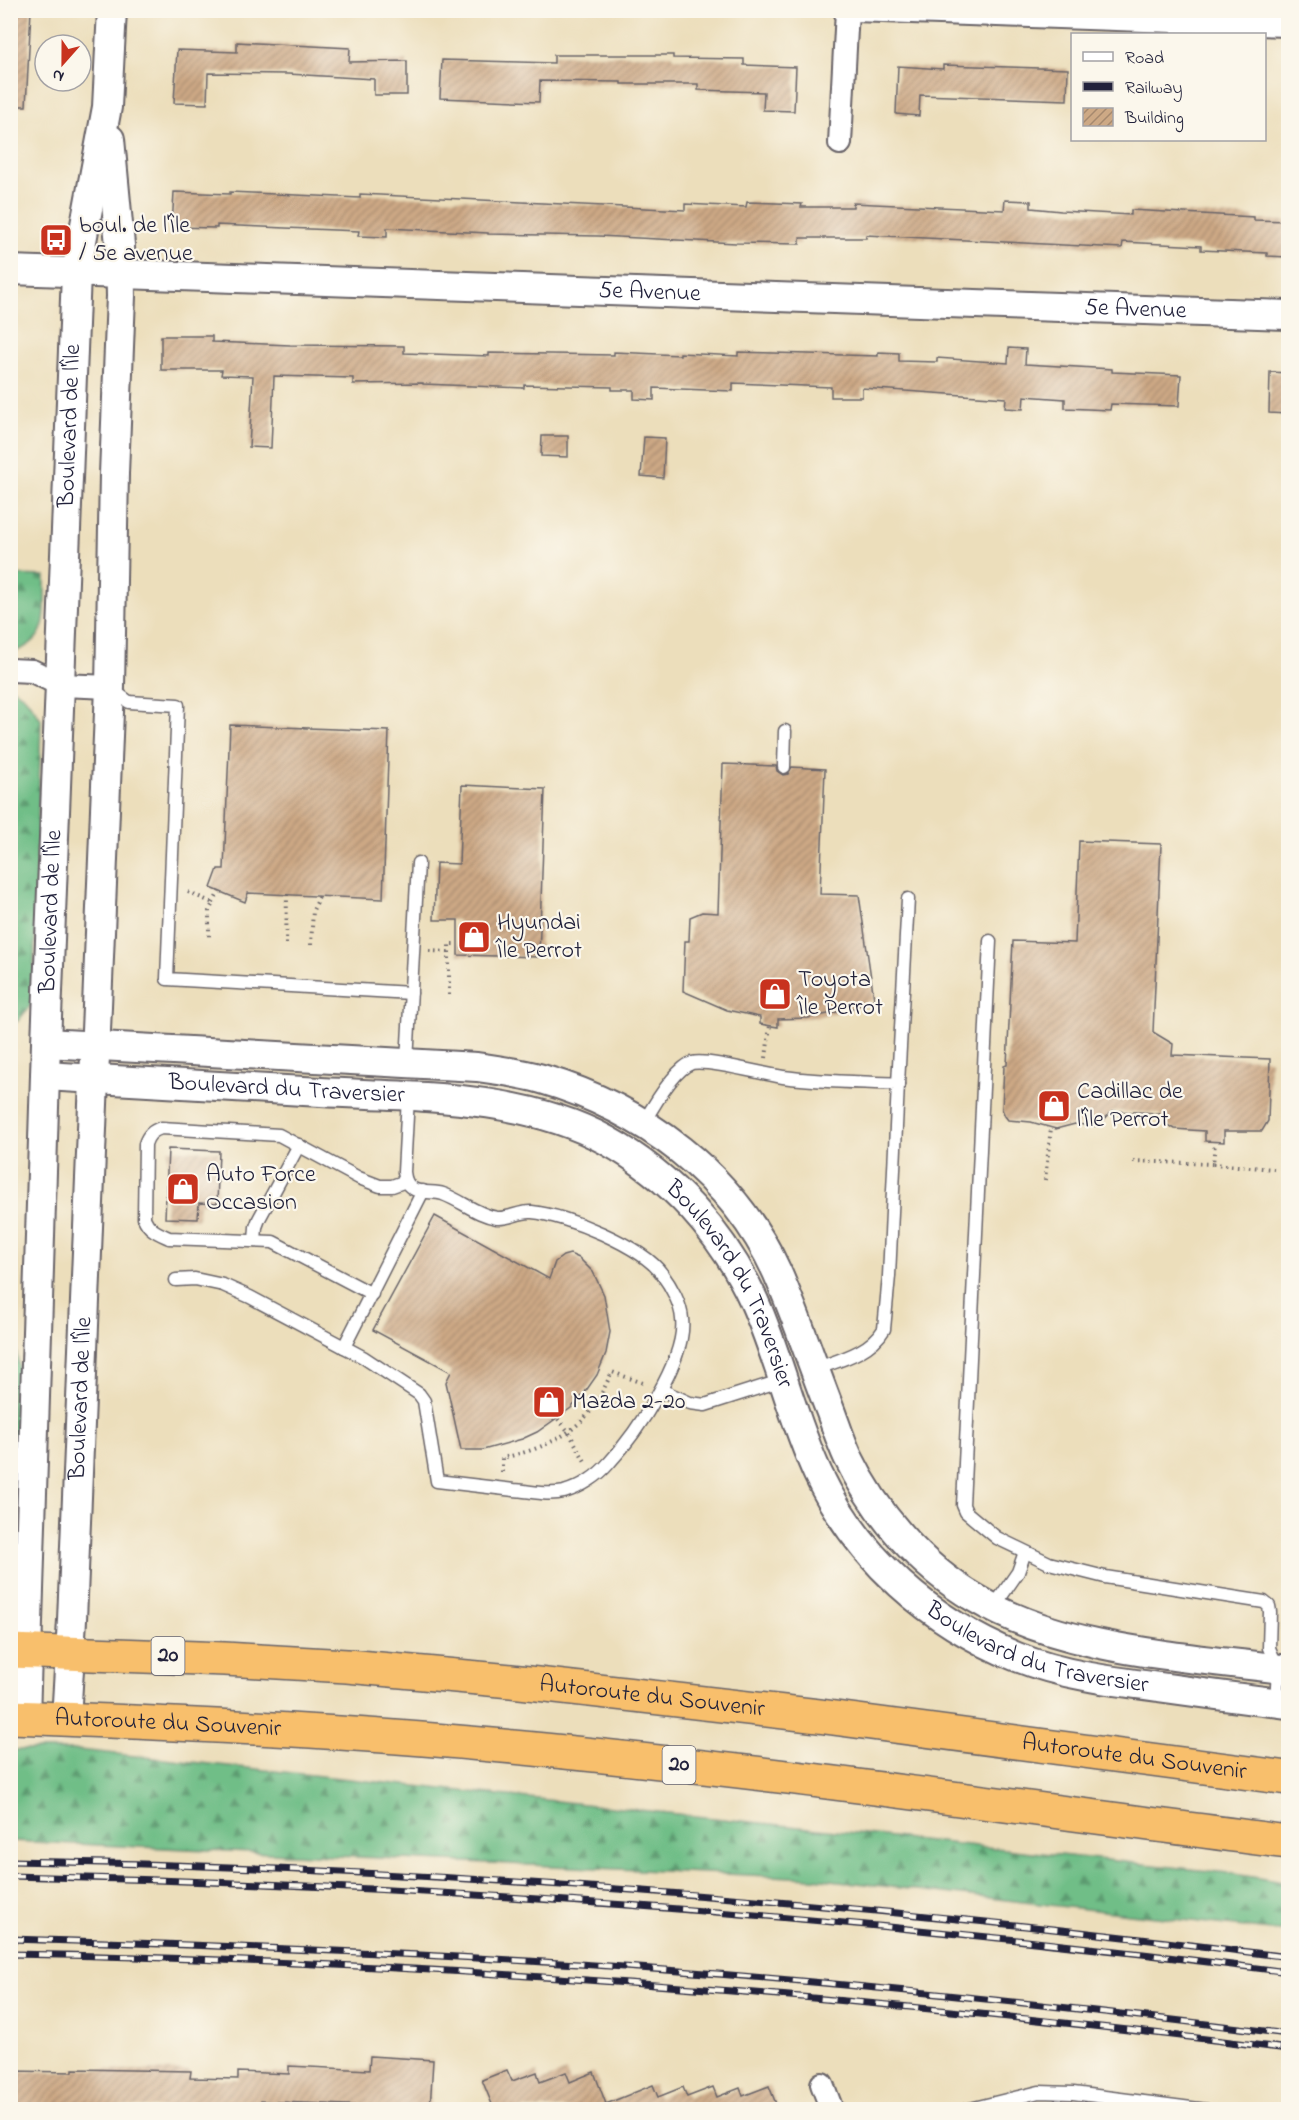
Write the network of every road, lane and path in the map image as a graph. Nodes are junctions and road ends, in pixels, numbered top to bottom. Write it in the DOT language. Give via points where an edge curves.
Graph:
graph roads {
  1 [pos="112,10"];
  2 [pos="847,10"];
  3 [pos="854,10"];
  4 [pos="1288,25"];
  5 [pos="107,107"];
  6 [pos="840,143"];
  7 [pos="10,270"];
  8 [pos="76,273"];
  9 [pos="121,274"];
  10 [pos="1288,315"];
  11 [pos="10,670"];
  12 [pos="60,685"];
  13 [pos="110,687"];
  14 [pos="785,731"];
  15 [pos="784,767"];
  16 [pos="418,863"];
  17 [pos="184,890"];
  18 [pos="219,892"];
  19 [pos="287,895"];
  20 [pos="320,896"];
  21 [pos="908,899"];
  22 [pos="213,903"];
  23 [pos="209,940"];
  24 [pos="990,941"];
  25 [pos="286,944"];
  26 [pos="458,944"];
  27 [pos="311,945"];
  28 [pos="411,993"];
  29 [pos="449,994"];
  30 [pos="770,1026"];
  31 [pos="769,1038"];
  32 [pos="46,1043"];
  33 [pos="95,1046"];
  34 [pos="406,1062"];
  35 [pos="45,1076"];
  36 [pos="94,1078"];
  37 [pos="898,1084"];
  38 [pos="408,1097"];
  39 [pos="643,1124"];
  40 [pos="1051,1128"];
  41 [pos="1215,1142"];
  42 [pos="299,1145"];
  43 [pos="1133,1161"];
  44 [pos="1213,1164"];
  45 [pos="1274,1169"];
  46 [pos="1045,1180"];
  47 [pos="406,1182"];
  48 [pos="423,1191"];
  49 [pos="255,1241"];
  50 [pos="176,1280"];
  51 [pos="372,1294"];
  52 [pos="344,1347"];
  53 [pos="814,1369"];
  54 [pos="783,1380"];
  55 [pos="647,1384"];
  56 [pos="661,1390"];
  57 [pos="558,1419"];
  58 [pos="568,1431"];
  59 [pos="502,1458"];
  60 [pos="593,1477"];
  61 [pos="1025,1552"];
  62 [pos="993,1608"];
  63 [pos="19,1652"];
  64 [pos="70,1652"];
  65 [pos="1283,1670"];
  66 [pos="1282,1703"];
  67 [pos="18,1717"];
  68 [pos="66,1719"];
  69 [pos="1288,1778"];
  70 [pos="1288,1842"];
  71 [pos="822,2084"];
  72 [pos="832,2109"];
  73 [pos="966,2109"];
  74 [pos="1207,2109"];
  1 -- 5 [label="street, Boulevard de l'Île"];
  2 -- 6 [label="street"];
  3 -- 4 [label="street"];
  5 -- 8 [label="street, Boulevard de l'Île"];
  5 -- 9 [label="street, Boulevard de l'Île"];
  7 -- 8 [label="street, 5e Avenue"];
  8 -- 9 [label="street, 5e Avenue"];
  8 -- 12 [label="street, Boulevard de l'Île"];
  9 -- 10 [label="street, 5e Avenue"];
  9 -- 13 [label="street, Boulevard de l'Île"];
  11 -- 12 [label="street" via="32,671"];
  12 -- 13 [label="street"];
  12 -- 32 [label="street, Boulevard de l'Île"];
  13 -- 28 [label="lane" via="129,702 178,705 167,978"];
  13 -- 33 [label="street, Boulevard de l'Île"];
  14 -- 15 [label="lane"];
  16 -- 28 [label="lane"];
  17 -- 22 [label="path"];
  18 -- 22 [label="path"];
  19 -- 25 [label="path"];
  20 -- 27 [label="path" via="313,910"];
  21 -- 37 [label="lane"];
  22 -- 23 [label="path" via="209,911"];
  24 -- 61 [label="lane" via="963,1506 997,1538"];
  26 -- 29 [label="path" via="450,944"];
  28 -- 34 [label="lane"];
  30 -- 31 [label="path"];
  32 -- 33 [label="street, Boulevard du Traversier"];
  32 -- 35 [label="street, Boulevard de l'Île"];
  33 -- 34 [label="street, Boulevard du Traversier"];
  33 -- 36 [label="street, Boulevard de l'Île"];
  34 -- 39 [label="street, Boulevard du Traversier" via="477,1067 540,1078 608,1104"];
  35 -- 36 [label="street, Boulevard du Traversier"];
  35 -- 63 [label="street, Boulevard de l'Île"];
  36 -- 38 [label="street, Boulevard du Traversier"];
  36 -- 64 [label="street, Boulevard de l'Île"];
  37 -- 39 [label="lane" via="782,1077 705,1062 691,1064 682,1068"];
  37 -- 53 [label="lane" via="884,1329 868,1347"];
  38 -- 47 [label="lane"];
  38 -- 54 [label="street, Boulevard du Traversier" via="485,1104 548,1116 608,1141 657,1174 684,1198 723,1245 754,1302"];
  39 -- 53 [label="street, Boulevard du Traversier" via="712,1179 754,1229 777,1271"];
  40 -- 46 [label="path"];
  41 -- 44 [label="path"];
  42 -- 47 [label="lane" via="380,1186"];
  42 -- 49 [label="lane" via="259,1219"];
  42 -- 49 [label="lane" via="279,1134 161,1128 148,1136 144,1151 147,1225 169,1238"];
  43 -- 44 [label="path"];
  44 -- 45 [label="path"];
  47 -- 48 [label="lane"];
  48 -- 51 [label="lane"];
  48 -- 56 [label="lane" via="441,1194 498,1218 532,1212 581,1225 629,1247 649,1261 669,1285 682,1318 679,1352"];
  49 -- 51 [label="lane" via="273,1242"];
  50 -- 52 [label="lane" via="195,1279 223,1285"];
  51 -- 52 [label="lane"];
  52 -- 60 [label="lane" via="419,1394 424,1401 437,1481 544,1493 562,1492"];
  53 -- 54 [label="street"];
  53 -- 62 [label="street, Boulevard du Traversier" via="847,1455 882,1513 922,1558"];
  54 -- 56 [label="lane" via="705,1405"];
  54 -- 66 [label="street, Boulevard du Traversier" via="820,1477 852,1530 888,1573 944,1618 989,1645 1049,1667 1120,1682"];
  55 -- 58 [label="path" via="612,1372 589,1414"];
  56 -- 60 [label="lane" via="622,1447"];
  57 -- 58 [label="path"];
  58 -- 59 [label="path" via="538,1449"];
  58 -- 60 [label="path"];
  61 -- 62 [label="lane" via="1018,1572"];
  61 -- 65 [label="lane" via="1049,1563 1105,1577 1264,1602 1270,1612 1269,1648"];
  62 -- 65 [label="street, Boulevard du Traversier" via="1030,1625 1085,1641"];
  63 -- 64 [label="highway, Autoroute du Souvenir / 20"];
  63 -- 67 [label="street, Boulevard de l'Île"];
  64 -- 68 [label="street, Boulevard de l'Île"];
  64 -- 69 [label="highway, Autoroute du Souvenir / 20" via="347,1666 522,1682 819,1716"];
  65 -- 66 [label="lane"];
  67 -- 68 [label="highway, Autoroute du Souvenir / 20"];
  68 -- 70 [label="highway, Autoroute du Souvenir / 20" via="293,1730 553,1751"];
  71 -- 72 [label="street"];
  73 -- 74 [label="lane" via="1039,2092"];
}
